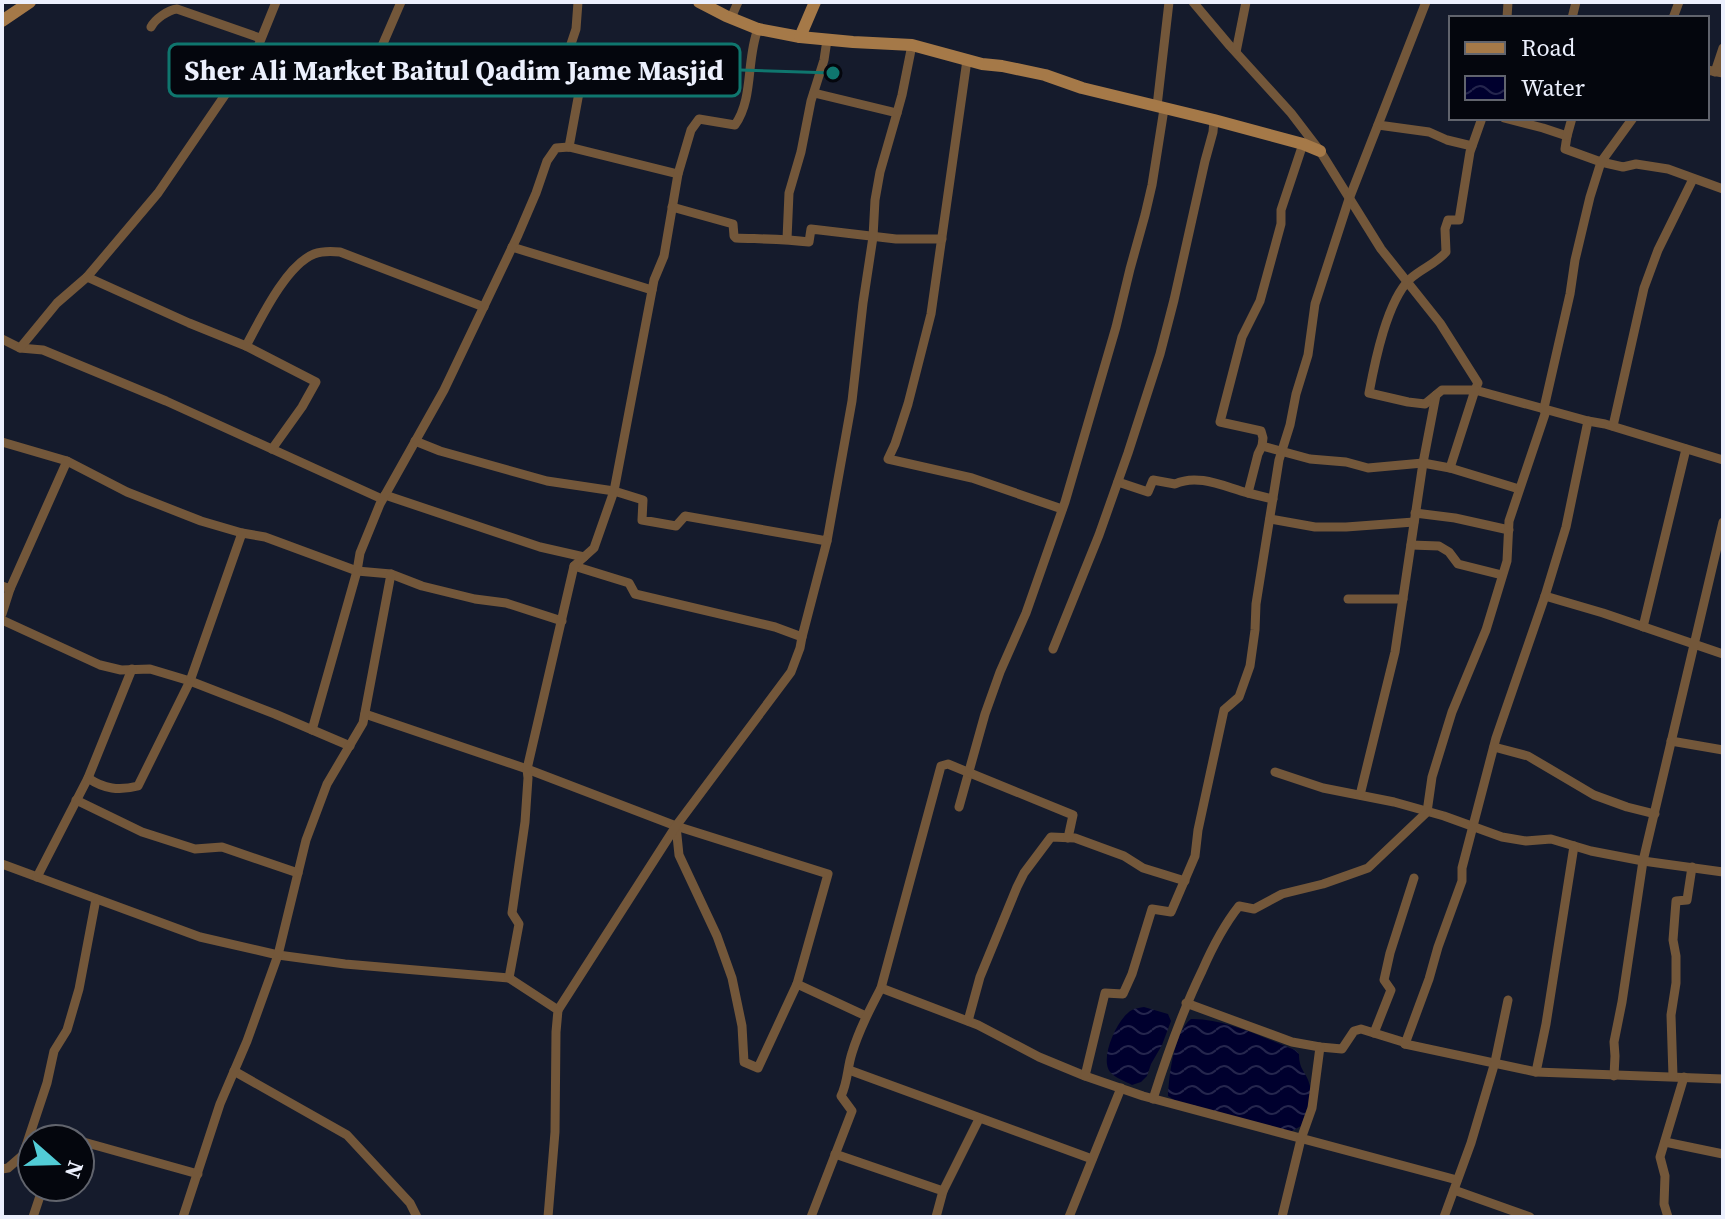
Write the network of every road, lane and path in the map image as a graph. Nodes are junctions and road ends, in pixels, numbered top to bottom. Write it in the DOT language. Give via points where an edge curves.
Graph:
graph roads {
  1 [pos="30,2"];
  2 [pos="276,2"];
  3 [pos="401,2"];
  4 [pos="578,2"];
  5 [pos="699,2"];
  6 [pos="738,2"];
  7 [pos="815,2"];
  8 [pos="1169,2"];
  9 [pos="1193,2"];
  10 [pos="1246,2"];
  11 [pos="1426,2"];
  12 [pos="731,18"];
  13 [pos="2,21"];
  14 [pos="151,27"];
  15 [pos="758,29"];
  16 [pos="800,37"];
  17 [pos="260,38"];
  18 [pos="827,40"];
  19 [pos="912,45"];
  20 [pos="1723,48"];
  21 [pos="1236,52"];
  22 [pos="251,56"];
  23 [pos="967,60"];
  24 [pos="1715,72"];
  25 [pos="814,93"];
  26 [pos="1160,108"];
  27 [pos="897,113"];
  28 [pos="1214,120"];
  29 [pos="1481,120"];
  30 [pos="1512,120"];
  31 [pos="1571,120"];
  32 [pos="1632,120"];
  33 [pos="1378,125"];
  34 [pos="1567,136"];
  35 [pos="1303,144"];
  36 [pos="1472,146"];
  37 [pos="569,147"];
  38 [pos="1320,151"];
  39 [pos="1601,162"];
  40 [pos="678,174"];
  41 [pos="1693,179"];
  42 [pos="1723,189"];
  43 [pos="1349,199"];
  44 [pos="672,207"];
  45 [pos="873,237"];
  46 [pos="787,239"];
  47 [pos="942,239"];
  48 [pos="512,247"];
  49 [pos="87,277"];
  50 [pos="1407,282"];
  51 [pos="652,290"];
  52 [pos="484,307"];
  53 [pos="2,339"];
  54 [pos="246,346"];
  55 [pos="20,348"];
  56 [pos="1475,390"];
  57 [pos="1436,395"];
  58 [pos="1544,408"];
  59 [pos="1588,421"];
  60 [pos="1613,426"];
  61 [pos="415,441"];
  62 [pos="2,442"];
  63 [pos="1262,446"];
  64 [pos="272,449"];
  65 [pos="1686,449"];
  66 [pos="1281,452"];
  67 [pos="1723,460"];
  68 [pos="67,461"];
  69 [pos="1423,463"];
  70 [pos="1450,468"];
  71 [pos="1118,482"];
  72 [pos="1519,489"];
  73 [pos="614,491"];
  74 [pos="1248,493"];
  75 [pos="384,497"];
  76 [pos="1273,499"];
  77 [pos="1062,509"];
  78 [pos="1414,517"];
  79 [pos="1270,519"];
  80 [pos="1723,522"];
  81 [pos="1509,530"];
  82 [pos="242,533"];
  83 [pos="827,541"];
  84 [pos="1411,545"];
  85 [pos="584,557"];
  86 [pos="574,566"];
  87 [pos="357,571"];
  88 [pos="391,574"];
  89 [pos="1502,575"];
  90 [pos="6,587"];
  91 [pos="1545,596"];
  92 [pos="1348,599"];
  93 [pos="1403,599"];
  94 [pos="2,614"];
  95 [pos="2,620"];
  96 [pos="562,621"];
  97 [pos="1643,627"];
  98 [pos="802,637"];
  99 [pos="1694,645"];
  100 [pos="1053,649"];
  101 [pos="1723,654"];
  102 [pos="132,669"];
  103 [pos="190,681"];
  104 [pos="365,714"];
  105 [pos="312,730"];
  106 [pos="1671,741"];
  107 [pos="350,746"];
  108 [pos="1494,747"];
  109 [pos="1723,750"];
  110 [pos="527,769"];
  111 [pos="1275,772"];
  112 [pos="968,773"];
  113 [pos="88,778"];
  114 [pos="1360,795"];
  115 [pos="76,800"];
  116 [pos="959,807"];
  117 [pos="1427,812"];
  118 [pos="1655,814"];
  119 [pos="676,826"];
  120 [pos="1473,827"];
  121 [pos="1068,838"];
  122 [pos="1574,846"];
  123 [pos="1643,861"];
  124 [pos="2,864"];
  125 [pos="1692,867"];
  126 [pos="1723,872"];
  127 [pos="298,873"];
  128 [pos="37,877"];
  129 [pos="1414,878"];
  130 [pos="1185,881"];
  131 [pos="96,899"];
  132 [pos="278,955"];
  133 [pos="509,978"];
  134 [pos="797,984"];
  135 [pos="881,988"];
  136 [pos="1508,1000"];
  137 [pos="1186,1003"];
  138 [pos="558,1010"];
  139 [pos="866,1016"];
  140 [pos="968,1021"];
  141 [pos="1374,1033"];
  142 [pos="1405,1044"];
  143 [pos="1320,1047"];
  144 [pos="1495,1062"];
  145 [pos="849,1070"];
  146 [pos="234,1071"];
  147 [pos="1536,1072"];
  148 [pos="1085,1076"];
  149 [pos="1614,1076"];
  150 [pos="1673,1076"];
  151 [pos="1722,1076"];
  152 [pos="1684,1077"];
  153 [pos="1121,1088"];
  154 [pos="1153,1099"];
  155 [pos="979,1119"];
  156 [pos="1301,1139"];
  157 [pos="1665,1142"];
  158 [pos="96,1145"];
  159 [pos="835,1154"];
  160 [pos="1723,1154"];
  161 [pos="1092,1159"];
  162 [pos="2,1169"];
  163 [pos="198,1174"];
  164 [pos="1456,1185"];
  165 [pos="943,1191"];
  166 [pos="1524,1216"];
  167 [pos="183,1217"];
  168 [pos="417,1217"];
  169 [pos="548,1217"];
  170 [pos="811,1217"];
  171 [pos="936,1217"];
  172 [pos="1069,1217"];
  173 [pos="1282,1217"];
  174 [pos="1444,1217"];
  175 [pos="1668,1217"];
  1 -- 13 [label="street"];
  2 -- 17 [label="street"];
  3 -- 22 [label="street" via="363,90"];
  4 -- 37 [label="street" via="567,56 585,60"];
  5 -- 12 [label="street"];
  6 -- 12 [label="street"];
  7 -- 16 [label="street"];
  8 -- 26 [label="street"];
  9 -- 21 [label="street"];
  10 -- 21 [label="street"];
  11 -- 33 [label="street"];
  12 -- 15 [label="street"];
  14 -- 17 [label="street" via="154,20 177,9"];
  15 -- 16 [label="street"];
  15 -- 40 [label="street" via="742,115 735,125 699,119"];
  16 -- 18 [label="street"];
  17 -- 22 [label="street"];
  18 -- 19 [label="street"];
  18 -- 25 [label="street"];
  19 -- 23 [label="street"];
  19 -- 27 [label="street"];
  20 -- 24 [label="street"];
  21 -- 38 [label="street"];
  22 -- 49 [label="street" via="158,193"];
  23 -- 26 [label="street" via="1045,75"];
  23 -- 47 [label="street"];
  25 -- 27 [label="street"];
  25 -- 46 [label="street" via="789,193"];
  26 -- 28 [label="street"];
  26 -- 77 [label="street" via="1145,215"];
  27 -- 45 [label="street" via="880,172"];
  28 -- 35 [label="street"];
  28 -- 71 [label="street" via="1174,300"];
  29 -- 36 [label="street"];
  30 -- 34 [label="street"];
  31 -- 34 [label="street"];
  32 -- 39 [label="street"];
  33 -- 36 [label="street" via="1429,132"];
  33 -- 43 [label="street"];
  34 -- 39 [label="street" via="1565,149"];
  35 -- 38 [label="street"];
  35 -- 63 [label="street" via="1220,422 1261,431"];
  36 -- 50 [label="street" via="1459,220 1448,220 1445,229 1446,252"];
  37 -- 40 [label="street"];
  37 -- 48 [label="street" via="556,148 547,161"];
  38 -- 43 [label="street"];
  39 -- 41 [label="street" via="1668,169"];
  39 -- 58 [label="street"];
  40 -- 44 [label="street"];
  41 -- 42 [label="street"];
  41 -- 60 [label="street" via="1644,288"];
  43 -- 50 [label="street"];
  43 -- 66 [label="street" via="1315,304 1308,355"];
  44 -- 46 [label="street" via="733,224 736,238"];
  44 -- 51 [label="street"];
  45 -- 46 [label="street" via="811,229 809,242"];
  45 -- 47 [label="street"];
  45 -- 83 [label="street"];
  47 -- 77 [label="street" via="931,314 888,459 972,478"];
  48 -- 51 [label="street"];
  48 -- 52 [label="street"];
  49 -- 54 [label="street"];
  49 -- 55 [label="street"];
  50 -- 56 [label="street" via="1478,383"];
  50 -- 57 [label="street" via="1384,331 1369,393 1425,404"];
  51 -- 73 [label="street"];
  52 -- 54 [label="street" via="340,252 317,253 304,259 282,285"];
  52 -- 61 [label="street"];
  53 -- 55 [label="street"];
  54 -- 64 [label="street" via="316,382"];
  55 -- 64 [label="street" via="43,350"];
  56 -- 57 [label="street" via="1442,390"];
  56 -- 58 [label="street"];
  56 -- 70 [label="street"];
  57 -- 69 [label="street"];
  58 -- 59 [label="street"];
  58 -- 72 [label="street"];
  59 -- 60 [label="street"];
  59 -- 91 [label="street"];
  60 -- 65 [label="street"];
  61 -- 73 [label="street" via="547,481"];
  61 -- 75 [label="street"];
  62 -- 68 [label="street"];
  63 -- 66 [label="street"];
  63 -- 74 [label="street"];
  64 -- 75 [label="street"];
  65 -- 67 [label="street"];
  65 -- 97 [label="street"];
  66 -- 69 [label="street" via="1368,468"];
  66 -- 76 [label="street"];
  68 -- 82 [label="street" via="127,492"];
  68 -- 90 [label="street"];
  69 -- 70 [label="street"];
  69 -- 78 [label="street"];
  70 -- 72 [label="street"];
  71 -- 74 [label="street" via="1148,492 1153,480 1175,484 1197,479"];
  71 -- 100 [label="street"];
  72 -- 81 [label="street"];
  73 -- 83 [label="street" via="643,500 642,520 676,526 685,516"];
  73 -- 85 [label="street" via="594,548"];
  74 -- 76 [label="street"];
  75 -- 85 [label="street"];
  75 -- 87 [label="street"];
  76 -- 79 [label="street"];
  77 -- 112 [label="street"];
  78 -- 79 [label="street" via="1346,527"];
  78 -- 81 [label="street" via="1455,518"];
  78 -- 84 [label="street"];
  79 -- 130 [label="street" via="1250,666 1239,697 1224,710 1195,856"];
  80 -- 99 [label="street"];
  81 -- 89 [label="street"];
  82 -- 87 [label="street"];
  82 -- 103 [label="street"];
  83 -- 98 [label="street"];
  84 -- 89 [label="street" via="1439,546 1458,564"];
  84 -- 93 [label="street"];
  85 -- 86 [label="street"];
  86 -- 96 [label="street"];
  86 -- 98 [label="street" via="629,583 635,594"];
  87 -- 88 [label="street"];
  87 -- 105 [label="street"];
  88 -- 96 [label="street"];
  88 -- 104 [label="street"];
  89 -- 117 [label="street" via="1452,712"];
  90 -- 94 [label="street"];
  91 -- 97 [label="street"];
  91 -- 108 [label="street"];
  92 -- 93 [label="street"];
  93 -- 114 [label="street"];
  95 -- 102 [label="street" via="100,665"];
  96 -- 110 [label="street"];
  97 -- 99 [label="street"];
  98 -- 119 [label="street" via="791,672"];
  99 -- 101 [label="street"];
  99 -- 106 [label="street"];
  102 -- 103 [label="street"];
  102 -- 113 [label="street"];
  103 -- 105 [label="street"];
  103 -- 113 [label="street" via="138,786 121,790"];
  104 -- 107 [label="street"];
  104 -- 110 [label="street"];
  105 -- 107 [label="street"];
  106 -- 109 [label="street"];
  106 -- 118 [label="street"];
  107 -- 127 [label="street" via="327,784"];
  108 -- 118 [label="street" via="1528,756 1594,795"];
  108 -- 120 [label="street"];
  110 -- 119 [label="street"];
  110 -- 133 [label="street" via="512,913 519,924"];
  111 -- 114 [label="street"];
  112 -- 116 [label="street"];
  112 -- 121 [label="street" via="1073,815"];
  112 -- 135 [label="street" via="941,766"];
  113 -- 115 [label="street"];
  114 -- 117 [label="street"];
  115 -- 127 [label="street" via="142,832 195,849 222,847"];
  115 -- 128 [label="street"];
  117 -- 120 [label="street"];
  117 -- 137 [label="street" via="1368,868 1282,894 1254,909 1239,906"];
  118 -- 123 [label="street"];
  119 -- 134 [label="street" via="828,874"];
  119 -- 134 [label="street" via="679,855 732,978 744,1062 758,1068"];
  119 -- 138 [label="street"];
  120 -- 122 [label="street" via="1502,837 1551,839"];
  120 -- 142 [label="street" via="1462,881"];
  121 -- 130 [label="street"];
  121 -- 140 [label="street" via="1051,837 1024,873 980,977"];
  122 -- 123 [label="street"];
  122 -- 147 [label="street"];
  123 -- 125 [label="street"];
  123 -- 149 [label="street" via="1614,1042"];
  124 -- 128 [label="street"];
  125 -- 126 [label="street"];
  125 -- 150 [label="street" via="1687,900 1676,901"];
  127 -- 132 [label="street"];
  128 -- 131 [label="street"];
  129 -- 141 [label="street" via="1384,980 1391,990"];
  130 -- 148 [label="street" via="1171,912 1152,909 1123,994 1105,993"];
  131 -- 132 [label="street" via="200,937"];
  131 -- 162 [label="street" via="67,1030 54,1051 23,1155"];
  132 -- 133 [label="street"];
  132 -- 146 [label="street"];
  133 -- 138 [label="street"];
  134 -- 139 [label="street"];
  135 -- 139 [label="street"];
  135 -- 140 [label="street"];
  136 -- 144 [label="street"];
  137 -- 143 [label="street"];
  137 -- 154 [label="street"];
  138 -- 169 [label="street"];
  139 -- 145 [label="street"];
  140 -- 148 [label="street"];
  141 -- 142 [label="street"];
  141 -- 143 [label="street" via="1354,1031 1342,1049"];
  142 -- 144 [label="street"];
  143 -- 156 [label="street" via="1312,1108"];
  144 -- 147 [label="street"];
  144 -- 164 [label="street"];
  145 -- 155 [label="street"];
  145 -- 159 [label="street" via="841,1096 852,1111"];
  146 -- 163 [label="street"];
  146 -- 168 [label="street" via="347,1135"];
  147 -- 149 [label="street"];
  148 -- 153 [label="street"];
  149 -- 150 [label="street"];
  150 -- 152 [label="street"];
  151 -- 152 [label="street"];
  152 -- 157 [label="street"];
  153 -- 154 [label="street"];
  153 -- 161 [label="street"];
  154 -- 156 [label="street"];
  155 -- 161 [label="street"];
  155 -- 165 [label="street"];
  156 -- 164 [label="street" via="1400,1164"];
  156 -- 173 [label="street"];
  157 -- 160 [label="street"];
  157 -- 175 [label="street" via="1660,1157"];
  158 -- 163 [label="street"];
  159 -- 165 [label="street"];
  159 -- 170 [label="street"];
  161 -- 172 [label="street"];
  163 -- 167 [label="street"];
  164 -- 166 [label="street"];
  164 -- 174 [label="street"];
  165 -- 171 [label="street"];
}
